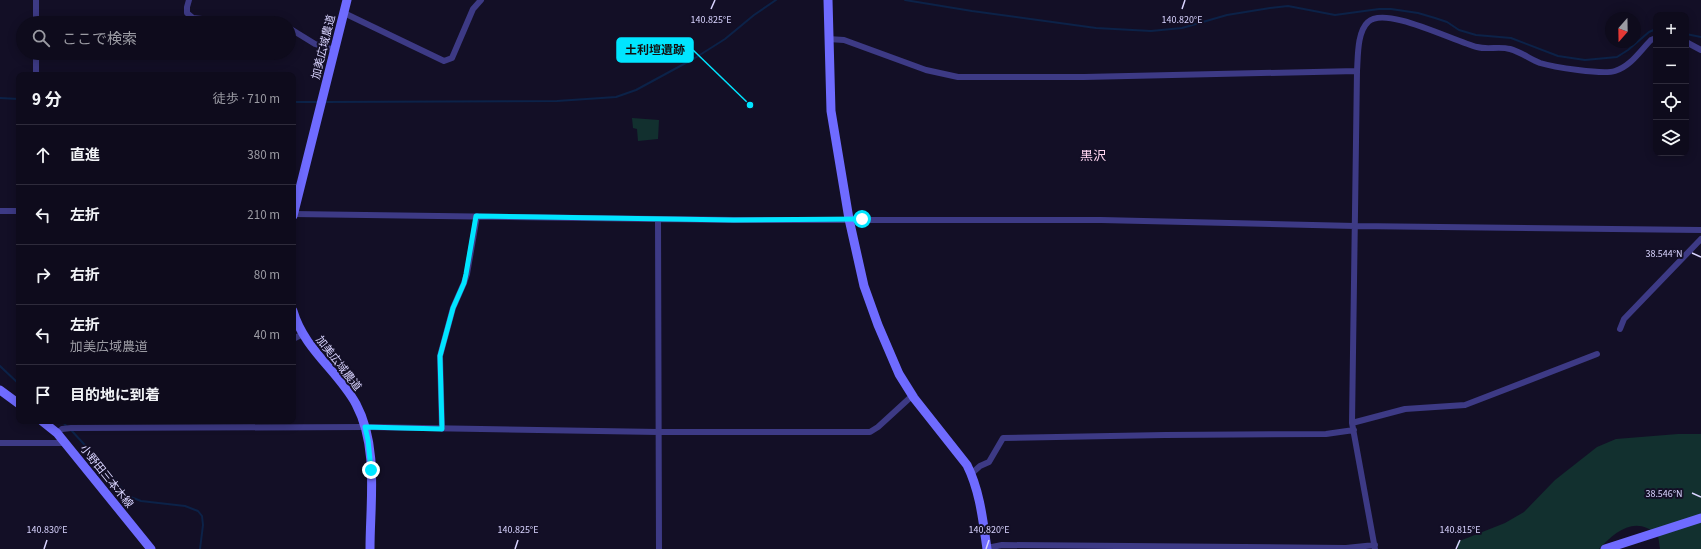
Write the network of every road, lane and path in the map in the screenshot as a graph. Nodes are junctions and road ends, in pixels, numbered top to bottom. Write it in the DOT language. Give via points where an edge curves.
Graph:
graph roads {
  1 [pos="36,0"];
  2 [pos="189,0"];
  3 [pos="347,0"];
  4 [pos="481,0"];
  5 [pos="828,0"];
  6 [pos="344,13"];
  7 [pos="36,16"];
  8 [pos="191,16"];
  9 [pos="296,32"];
  10 [pos="828,39"];
  11 [pos="1653,39"];
  12 [pos="1689,44"];
  13 [pos="335,50"];
  14 [pos="1701,50"];
  15 [pos="36,60"];
  16 [pos="1357,71"];
  17 [pos="36,72"];
  18 [pos="296,203"];
  19 [pos="0,210"];
  20 [pos="16,211"];
  21 [pos="296,215"];
  22 [pos="476,216"];
  23 [pos="658,219"];
  24 [pos="849,219"];
  25 [pos="1355,226"];
  26 [pos="1701,230"];
  27 [pos="1701,239"];
  28 [pos="296,318"];
  29 [pos="1620,329"];
  30 [pos="303,334"];
  31 [pos="296,338"];
  32 [pos="1597,354"];
  33 [pos="0,390"];
  34 [pos="913,396"];
  35 [pos="16,402"];
  36 [pos="1352,422"];
  37 [pos="46,424"];
  38 [pos="244,424"];
  39 [pos="242,427"];
  40 [pos="365,427"];
  41 [pos="442,429"];
  42 [pos="1354,430"];
  43 [pos="658,432"];
  44 [pos="57,433"];
  45 [pos="0,443"];
  46 [pos="66,443"];
  47 [pos="971,474"];
  48 [pos="1701,518"];
  49 [pos="1375,547"];
  50 [pos="987,548"];
  51 [pos="151,549"];
  52 [pos="370,549"];
  53 [pos="660,549"];
  54 [pos="1605,549"];
  1 -- 7 [label="street"];
  2 -- 8 [label="street" via="187,13"];
  3 -- 6 [label="street, 加美広域農道"];
  4 -- 6 [label="street" via="473,9 452,58 447,61"];
  5 -- 10 [label="street"];
  6 -- 13 [label="street, 加美広域農道"];
  9 -- 13 [label="street" via="315,44"];
  10 -- 16 [label="street" via="844,40 933,72 974,78"];
  10 -- 24 [label="street" via="830,111"];
  11 -- 16 [label="street" via="1626,66 1615,71 1599,72 1547,65 1508,49 1478,48 1406,21 1380,17 1368,22 1362,33"];
  12 -- 14 [label="street"];
  13 -- 18 [label="street, 加美広域農道"];
  15 -- 17 [label="street"];
  16 -- 25 [label="street"];
  19 -- 20 [label="street"];
  21 -- 22 [label="street"];
  22 -- 23 [label="street"];
  22 -- 41 [label="street" via="464,283 453,308 440,356"];
  23 -- 24 [label="street"];
  23 -- 43 [label="street"];
  24 -- 25 [label="street" via="1101,220"];
  24 -- 34 [label="street" via="871,307 899,374"];
  25 -- 26 [label="street"];
  25 -- 36 [label="street"];
  27 -- 29 [label="street" via="1624,319"];
  28 -- 30 [label="street, 加美広域農道"];
  30 -- 31 [label="street"];
  30 -- 40 [label="street, 加美広域農道" via="356,404"];
  32 -- 36 [label="street" via="1465,405 1406,409"];
  33 -- 35 [label="street"];
  34 -- 43 [label="street" via="870,432"];
  34 -- 47 [label="street" via="967,465"];
  36 -- 42 [label="street"];
  37 -- 44 [label="street, 小野田三本木線"];
  38 -- 39 [label="street"];
  39 -- 40 [label="street"];
  39 -- 44 [label="street" via="71,428 62,429"];
  40 -- 41 [label="street"];
  40 -- 52 [label="street, 加美広域農道" via="371,470"];
  41 -- 43 [label="street"];
  42 -- 47 [label="street" via="1326,434 1003,438 989,462"];
  42 -- 49 [label="street"];
  43 -- 53 [label="street"];
  44 -- 46 [label="street, 小野田三本木線"];
  45 -- 46 [label="street"];
  46 -- 51 [label="street, 小野田三本木線"];
  47 -- 50 [label="street" via="977,492"];
  48 -- 54 [label="street"];
  49 -- 50 [label="street" via="1002,545"];
}
